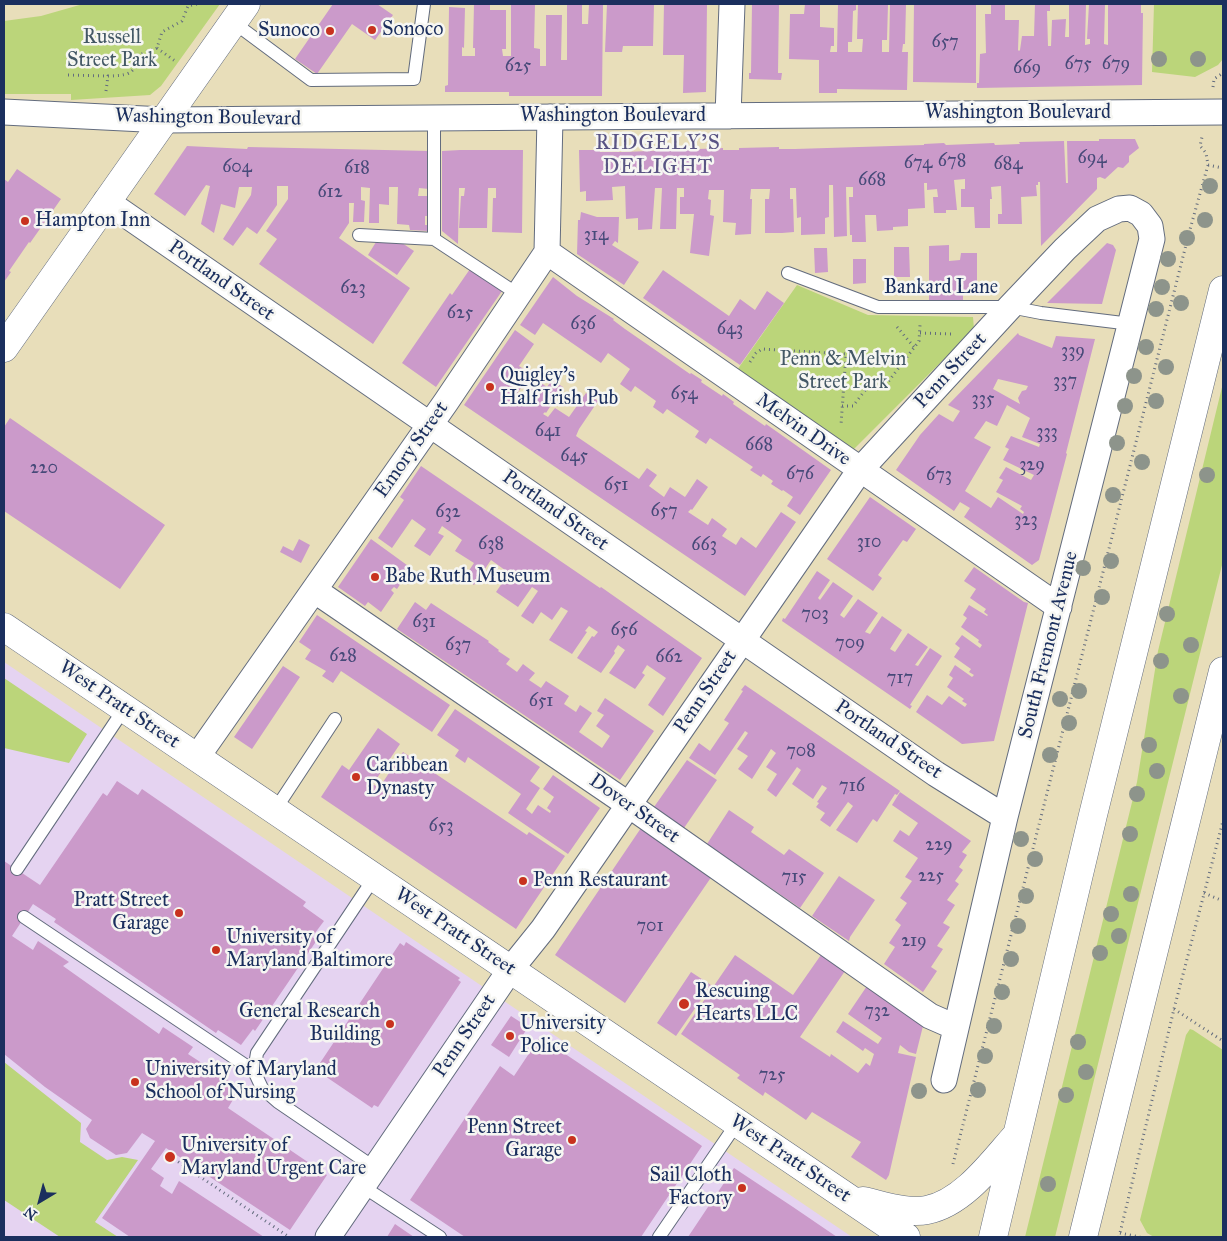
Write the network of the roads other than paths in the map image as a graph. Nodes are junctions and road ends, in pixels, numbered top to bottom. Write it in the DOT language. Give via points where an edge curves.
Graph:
graph roads {
  1 [pos="424,4"];
  2 [pos="732,4"];
  3 [pos="240,13"];
  4 [pos="4,112"];
  5 [pos="1223,112"];
  6 [pos="728,116"];
  7 [pos="550,117"];
  8 [pos="434,118"];
  9 [pos="164,120"];
  10 [pos="106,201"];
  11 [pos="1141,214"];
  12 [pos="359,235"];
  13 [pos="434,239"];
  14 [pos="547,252"];
  15 [pos="788,273"];
  16 [pos="1223,290"];
  17 [pos="519,295"];
  18 [pos="1010,307"];
  19 [pos="1131,324"];
  20 [pos="4,348"];
  21 [pos="430,424"];
  22 [pos="860,470"];
  23 [pos="314,590"];
  24 [pos="1059,607"];
  25 [pos="4,627"];
  26 [pos="742,640"];
  27 [pos="1223,671"];
  28 [pos="124,709"];
  29 [pos="335,718"];
  30 [pos="197,758"];
  31 [pos="629,805"];
  32 [pos="275,810"];
  33 [pos="1005,817"];
  34 [pos="16,869"];
  35 [pos="374,878"];
  36 [pos="24,917"];
  37 [pos="510,970"];
  38 [pos="955,1027"];
  39 [pos="254,1071"];
  40 [pos="944,1080"];
  41 [pos="736,1122"];
  42 [pos="1018,1134"];
  43 [pos="369,1177"];
  44 [pos="846,1197"];
  45 [pos="893,1233"];
  46 [pos="328,1237"];
  47 [pos="440,1237"];
  48 [pos="659,1237"];
  49 [pos="993,1237"];
  50 [pos="1083,1237"];
  1 -- 3 [label="lane" via="414,79 311,80"];
  2 -- 6 [label="street"];
  3 -- 9 [label="main road"];
  4 -- 9 [label="street, Washington Boulevard"];
  5 -- 6 [label="street, Washington Boulevard"];
  6 -- 7 [label="street, Washington Boulevard"];
  7 -- 8 [label="street, Washington Boulevard"];
  7 -- 14 [label="street"];
  8 -- 9 [label="street, Washington Boulevard"];
  8 -- 13 [label="lane"];
  9 -- 10 [label="main road"];
  10 -- 20 [label="main road"];
  10 -- 21 [label="street, Portland Street"];
  11 -- 18 [label="street, Penn Street" via="1130,208 1119,209 1097,219"];
  11 -- 19 [label="street, South Fremont Avenue" via="1150,226 1152,240"];
  12 -- 13 [label="lane"];
  13 -- 17 [label="lane"];
  14 -- 17 [label="street, Emory Street"];
  14 -- 22 [label="street, Melvin Drive"];
  15 -- 18 [label="lane, Bankard Lane" via="878,307"];
  16 -- 42 [label="main road"];
  17 -- 21 [label="street, Emory Street"];
  18 -- 19 [label="lane, Bankard Lane" via="1041,314"];
  18 -- 22 [label="street, Penn Street"];
  19 -- 24 [label="street, South Fremont Avenue"];
  21 -- 23 [label="street, Emory Street"];
  21 -- 26 [label="street, Portland Street"];
  22 -- 24 [label="street, Melvin Drive"];
  22 -- 26 [label="street, Penn Street"];
  23 -- 30 [label="street, Emory Street"];
  23 -- 31 [label="street, Dover Street"];
  24 -- 33 [label="street, South Fremont Avenue"];
  25 -- 28 [label="main road, West Pratt Street"];
  26 -- 31 [label="street, Penn Street"];
  26 -- 33 [label="street, Portland Street" via="936,774"];
  27 -- 50 [label="main road"];
  28 -- 30 [label="main road, West Pratt Street"];
  28 -- 34 [label="lane"];
  29 -- 32 [label="lane"];
  30 -- 32 [label="main road, West Pratt Street"];
  31 -- 37 [label="street, Penn Street" via="543,930"];
  31 -- 38 [label="street, Dover Street" via="930,1016"];
  32 -- 35 [label="main road, West Pratt Street"];
  33 -- 38 [label="street, South Fremont Avenue"];
  35 -- 37 [label="main road, West Pratt Street"];
  35 -- 39 [label="lane" via="257,1053"];
  36 -- 39 [label="lane"];
  37 -- 41 [label="main road, West Pratt Street"];
  37 -- 43 [label="street, Penn Street"];
  38 -- 40 [label="street, South Fremont Avenue"];
  39 -- 43 [label="lane" via="262,1088"];
  41 -- 44 [label="main road, West Pratt Street"];
  41 -- 48 [label="lane"];
  42 -- 44 [label="main road" via="971,1186 950,1201 927,1210 900,1210"];
  42 -- 49 [label="main road"];
  43 -- 46 [label="street, Penn Street"];
  43 -- 47 [label="lane"];
  44 -- 45 [label="main road, West Pratt Street"];
}
